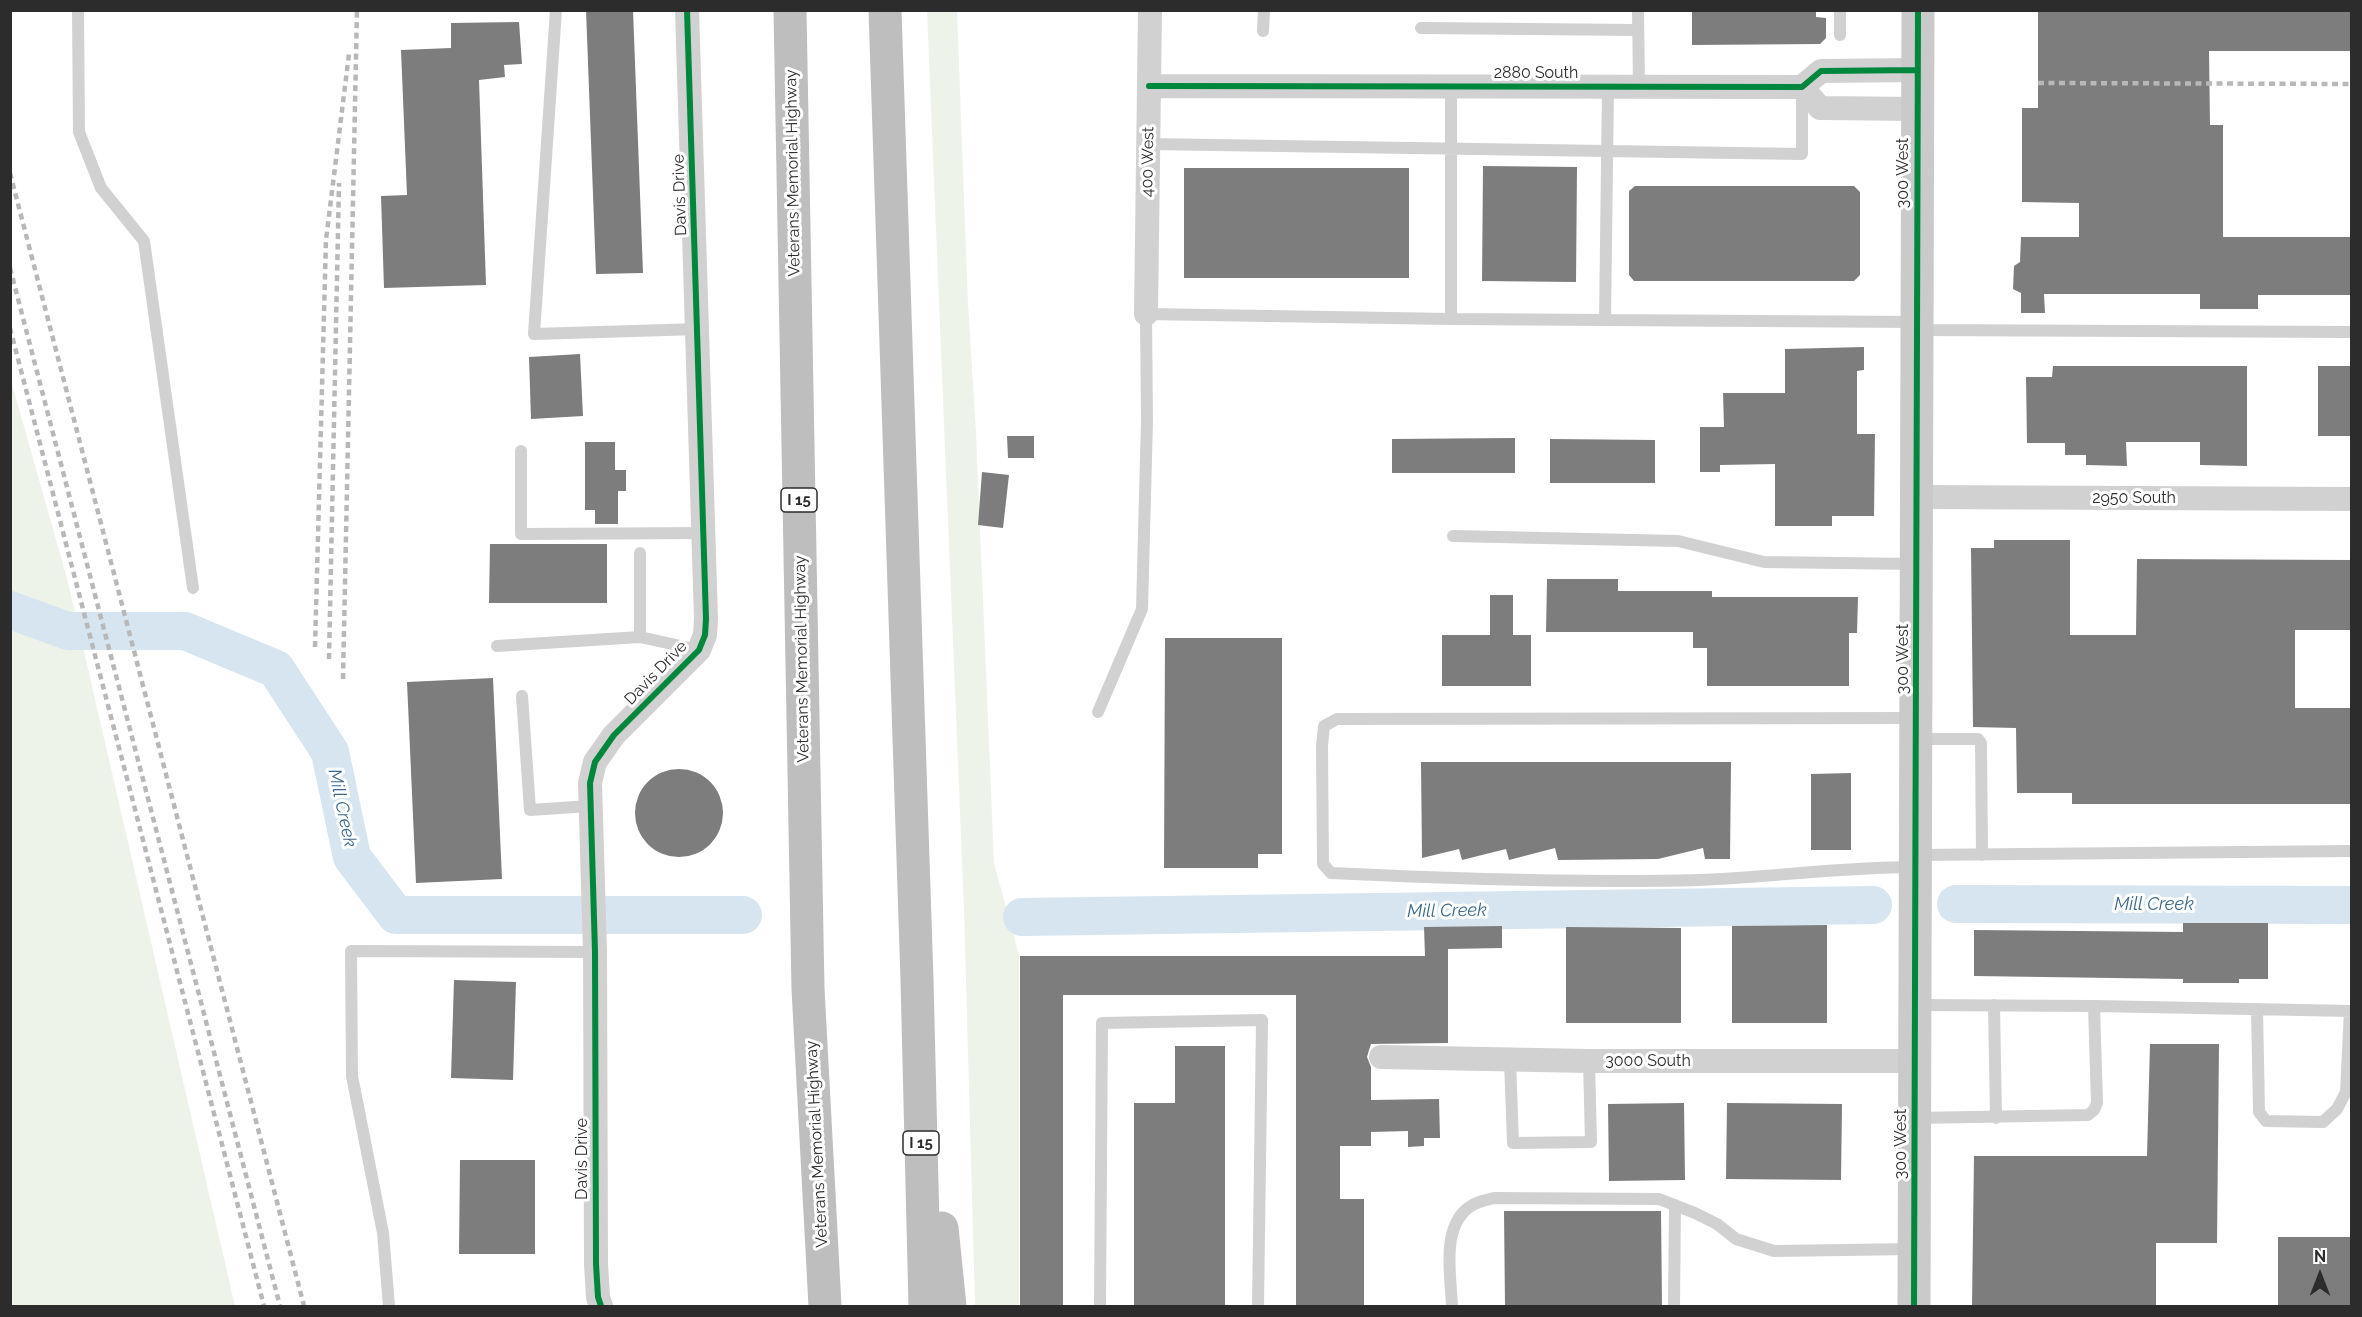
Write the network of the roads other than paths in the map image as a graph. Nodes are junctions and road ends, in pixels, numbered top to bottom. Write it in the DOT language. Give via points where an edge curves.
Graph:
graph roads {
  1 [pos="78,10"];
  2 [pos="556,10"];
  3 [pos="687,10"];
  4 [pos="790,10"];
  5 [pos="885,10"];
  6 [pos="1150,10"];
  7 [pos="1264,10"];
  8 [pos="1638,10"];
  9 [pos="1840,10"];
  10 [pos="1918,10"];
  11 [pos="1421,28"];
  12 [pos="1637,30"];
  13 [pos="1263,31"];
  14 [pos="1840,35"];
  15 [pos="1917,70"];
  16 [pos="1149,86"];
  17 [pos="1451,86"];
  18 [pos="1608,87"];
  19 [pos="1639,87"];
  20 [pos="1802,87"];
  21 [pos="1917,110"];
  22 [pos="1149,144"];
  23 [pos="1452,148"];
  24 [pos="1607,149"];
  25 [pos="1146,314"];
  26 [pos="1451,319"];
  27 [pos="1605,320"];
  28 [pos="1917,326"];
  29 [pos="699,329"];
  30 [pos="2352,332"];
  31 [pos="521,451"];
  32 [pos="1917,497"];
  33 [pos="2352,499"];
  34 [pos="704,533"];
  35 [pos="1453,536"];
  36 [pos="640,553"];
  37 [pos="1916,564"];
  38 [pos="193,588"];
  39 [pos="640,637"];
  40 [pos="497,646"];
  41 [pos="699,650"];
  42 [pos="522,696"];
  43 [pos="1098,712"];
  44 [pos="1916,729"];
  45 [pos="590,806"];
  46 [pos="2352,851"];
  47 [pos="1982,855"];
  48 [pos="1916,861"];
  49 [pos="595,943"];
  50 [pos="917,980"];
  51 [pos="808,989"];
  52 [pos="1915,1005"];
  53 [pos="1994,1005"];
  54 [pos="2094,1006"];
  55 [pos="2257,1009"];
  56 [pos="2351,1011"];
  57 [pos="1381,1057"];
  58 [pos="1510,1060"];
  59 [pos="1589,1061"];
  60 [pos="1914,1061"];
  61 [pos="1914,1118"];
  62 [pos="1996,1118"];
  63 [pos="1675,1205"];
  64 [pos="1914,1249"];
  65 [pos="388,1306"];
  66 [pos="601,1306"];
  67 [pos="811,1306"];
  68 [pos="825,1306"];
  69 [pos="925,1306"];
  70 [pos="950,1306"];
  71 [pos="1100,1306"];
  72 [pos="1258,1306"];
  73 [pos="1452,1306"];
  74 [pos="1674,1306"];
  75 [pos="1914,1306"];
  1 -- 38 [label="lane" via="79,132 101,188 144,241"];
  2 -- 29 [label="lane" via="534,334"];
  3 -- 29 [label="street, Davis Drive"];
  4 -- 51 [label="highway, Veterans Memorial Highway / I 15"];
  5 -- 50 [label="highway, I 15"];
  6 -- 16 [label="street, 400 West"];
  7 -- 13 [label="lane"];
  8 -- 12 [label="lane"];
  9 -- 14 [label="lane"];
  10 -- 15 [label="main road, 300 West"];
  11 -- 12 [label="lane"];
  12 -- 19 [label="lane"];
  15 -- 20 [label="street" via="1821,70"];
  15 -- 21 [label="main road, 300 West"];
  16 -- 17 [label="street, 2880 South"];
  16 -- 22 [label="street, 400 West"];
  17 -- 18 [label="street, 2880 South"];
  17 -- 23 [label="lane"];
  18 -- 19 [label="street, 2880 South"];
  18 -- 24 [label="lane"];
  19 -- 20 [label="street, 2880 South"];
  20 -- 21 [label="street" via="1820,108"];
  20 -- 24 [label="lane" via="1802,154"];
  21 -- 28 [label="main road, 300 West"];
  22 -- 23 [label="lane"];
  22 -- 25 [label="street, 400 West"];
  23 -- 24 [label="lane"];
  23 -- 26 [label="lane"];
  24 -- 27 [label="lane"];
  25 -- 26 [label="lane"];
  25 -- 43 [label="lane" via="1142,609"];
  26 -- 27 [label="lane"];
  27 -- 28 [label="lane"];
  28 -- 30 [label="lane"];
  28 -- 32 [label="main road, 300 West"];
  29 -- 34 [label="street, Davis Drive"];
  31 -- 34 [label="lane" via="521,534"];
  32 -- 33 [label="street, 2950 South"];
  32 -- 37 [label="main road, 300 West"];
  34 -- 41 [label="street, Davis Drive" via="706,619"];
  35 -- 37 [label="lane" via="1678,541 1764,562"];
  36 -- 39 [label="lane"];
  37 -- 44 [label="main road, 300 West"];
  39 -- 40 [label="lane"];
  39 -- 41 [label="lane"];
  41 -- 45 [label="street, Davis Drive" via="614,735 595,762"];
  42 -- 45 [label="lane" via="530,810"];
  44 -- 47 [label="lane" via="1978,739 1981,743"];
  44 -- 48 [label="main road, 300 West"];
  44 -- 48 [label="lane" via="1337,719 1324,726 1322,746 1323,864 1331,873 1474,881 1700,880 1803,874"];
  45 -- 49 [label="street, Davis Drive"];
  46 -- 47 [label="lane"];
  47 -- 48 [label="lane"];
  48 -- 52 [label="main road, 300 West"];
  49 -- 65 [label="lane" via="351,951 352,1076 383,1233"];
  49 -- 66 [label="street, Davis Drive" via="596,1264"];
  50 -- 69 [label="highway, I 15"];
  50 -- 70 [label="highway"];
  51 -- 67 [label="highway"];
  51 -- 68 [label="highway, Veterans Memorial Highway / I 15"];
  52 -- 53 [label="lane"];
  52 -- 60 [label="main road, 300 West"];
  53 -- 54 [label="lane"];
  53 -- 62 [label="lane"];
  54 -- 55 [label="lane"];
  54 -- 62 [label="lane" via="2094,1110 2088,1115"];
  55 -- 56 [label="lane"];
  55 -- 56 [label="lane" via="2259,1112 2266,1121 2323,1122 2337,1109 2346,1092"];
  57 -- 58 [label="street, 3000 South"];
  58 -- 59 [label="street, 3000 South"];
  58 -- 59 [label="lane" via="1514,1143 1591,1142"];
  59 -- 60 [label="street, 3000 South"];
  60 -- 61 [label="main road, 300 West"];
  61 -- 62 [label="lane"];
  61 -- 64 [label="main road, 300 West"];
  63 -- 64 [label="lane" via="1717,1224 1736,1239 1774,1251"];
  63 -- 73 [label="lane" via="1659,1199 1494,1198 1478,1202 1466,1209 1450,1243"];
  63 -- 74 [label="lane"];
  64 -- 75 [label="main road, 300 West"];
  71 -- 72 [label="lane" via="1102,1023 1262,1020"];
}
